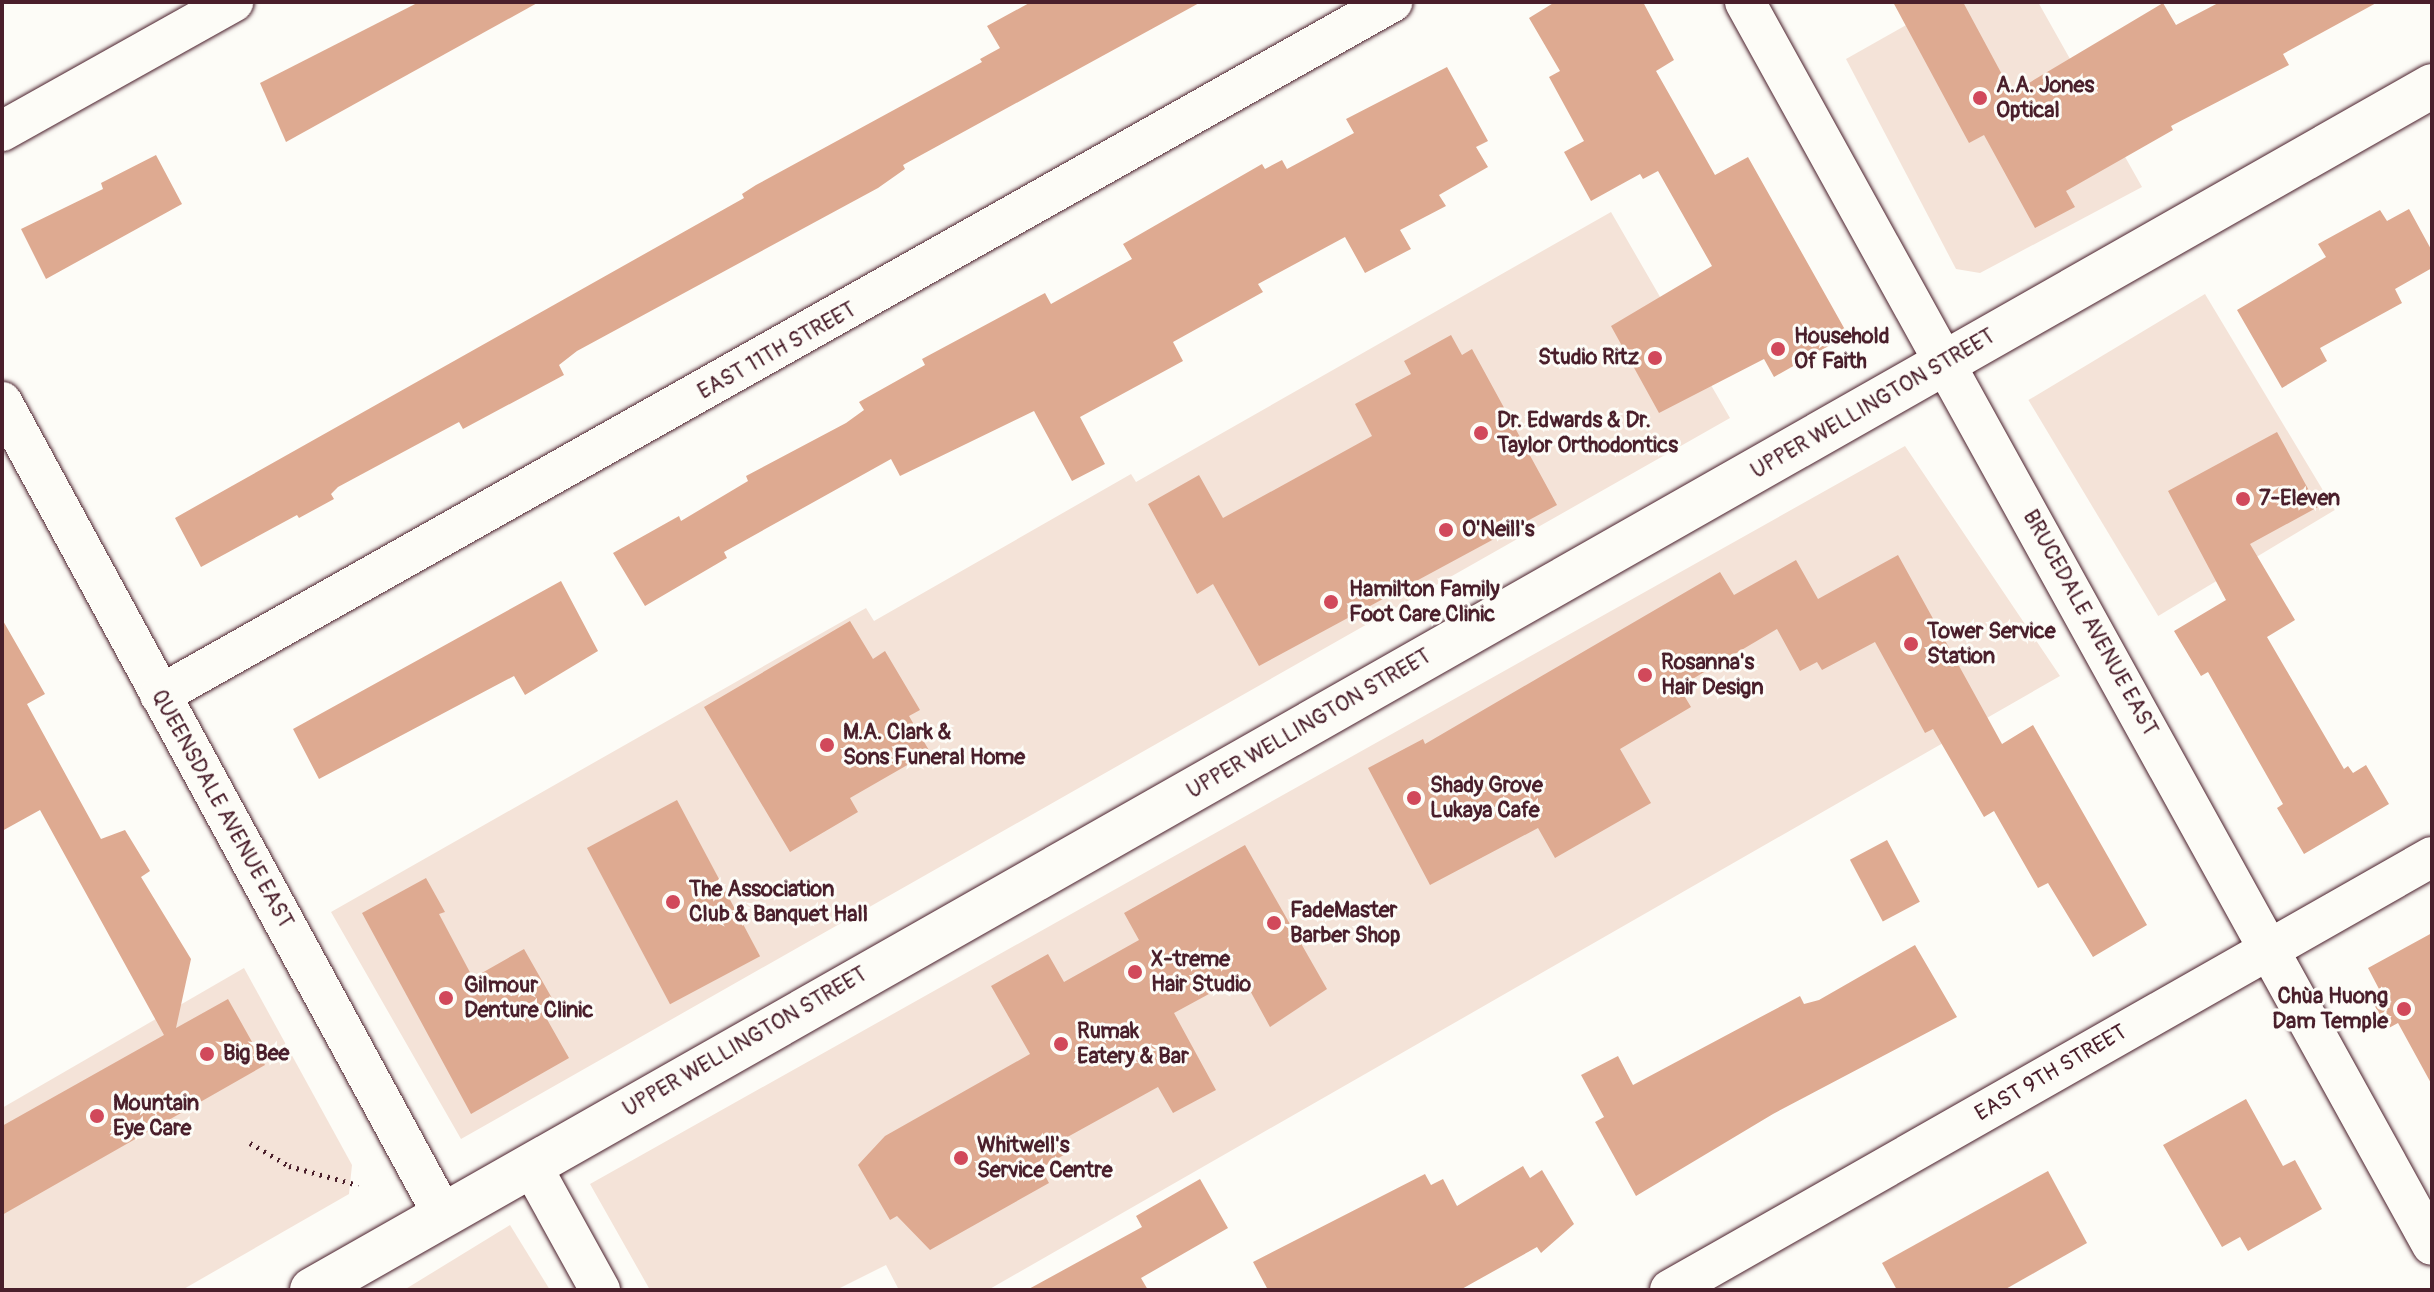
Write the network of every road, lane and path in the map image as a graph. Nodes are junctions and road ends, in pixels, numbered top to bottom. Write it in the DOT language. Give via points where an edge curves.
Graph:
graph roads {
  1 [pos="233,2"];
  2 [pos="1392,2"];
  3 [pos="1745,2"];
  4 [pos="2432,86"];
  5 [pos="2,131"];
  6 [pos="1944,363"];
  7 [pos="2,402"];
  8 [pos="160,695"];
  9 [pos="2432,857"];
  10 [pos="2269,949"];
  11 [pos="250,1143"];
  12 [pos="531,1165"];
  13 [pos="358,1185"];
  14 [pos="443,1215"];
  15 [pos="2432,1245"];
  16 [pos="312,1290"];
  17 [pos="600,1290"];
  18 [pos="1670,1290"];
  1 -- 5 [label="street"];
  2 -- 8 [label="street, EAST 11TH STREET"];
  3 -- 6 [label="street, BRUCEDALE AVENUE EAST"];
  4 -- 6 [label="main road, UPPER WELLINGTON STREET"];
  6 -- 10 [label="street, BRUCEDALE AVENUE EAST"];
  6 -- 12 [label="main road, UPPER WELLINGTON STREET"];
  7 -- 8 [label="street, QUEENSDALE AVENUE EAST"];
  8 -- 14 [label="street, QUEENSDALE AVENUE EAST"];
  9 -- 10 [label="street, EAST 9TH STREET"];
  10 -- 15 [label="street, BRUCEDALE AVENUE EAST"];
  10 -- 18 [label="street, EAST 9TH STREET"];
  11 -- 13 [label="path" via="289,1166"];
  12 -- 14 [label="main road, UPPER WELLINGTON STREET"];
  12 -- 17 [label="street"];
  14 -- 16 [label="main road, UPPER WELLINGTON STREET"];
}
